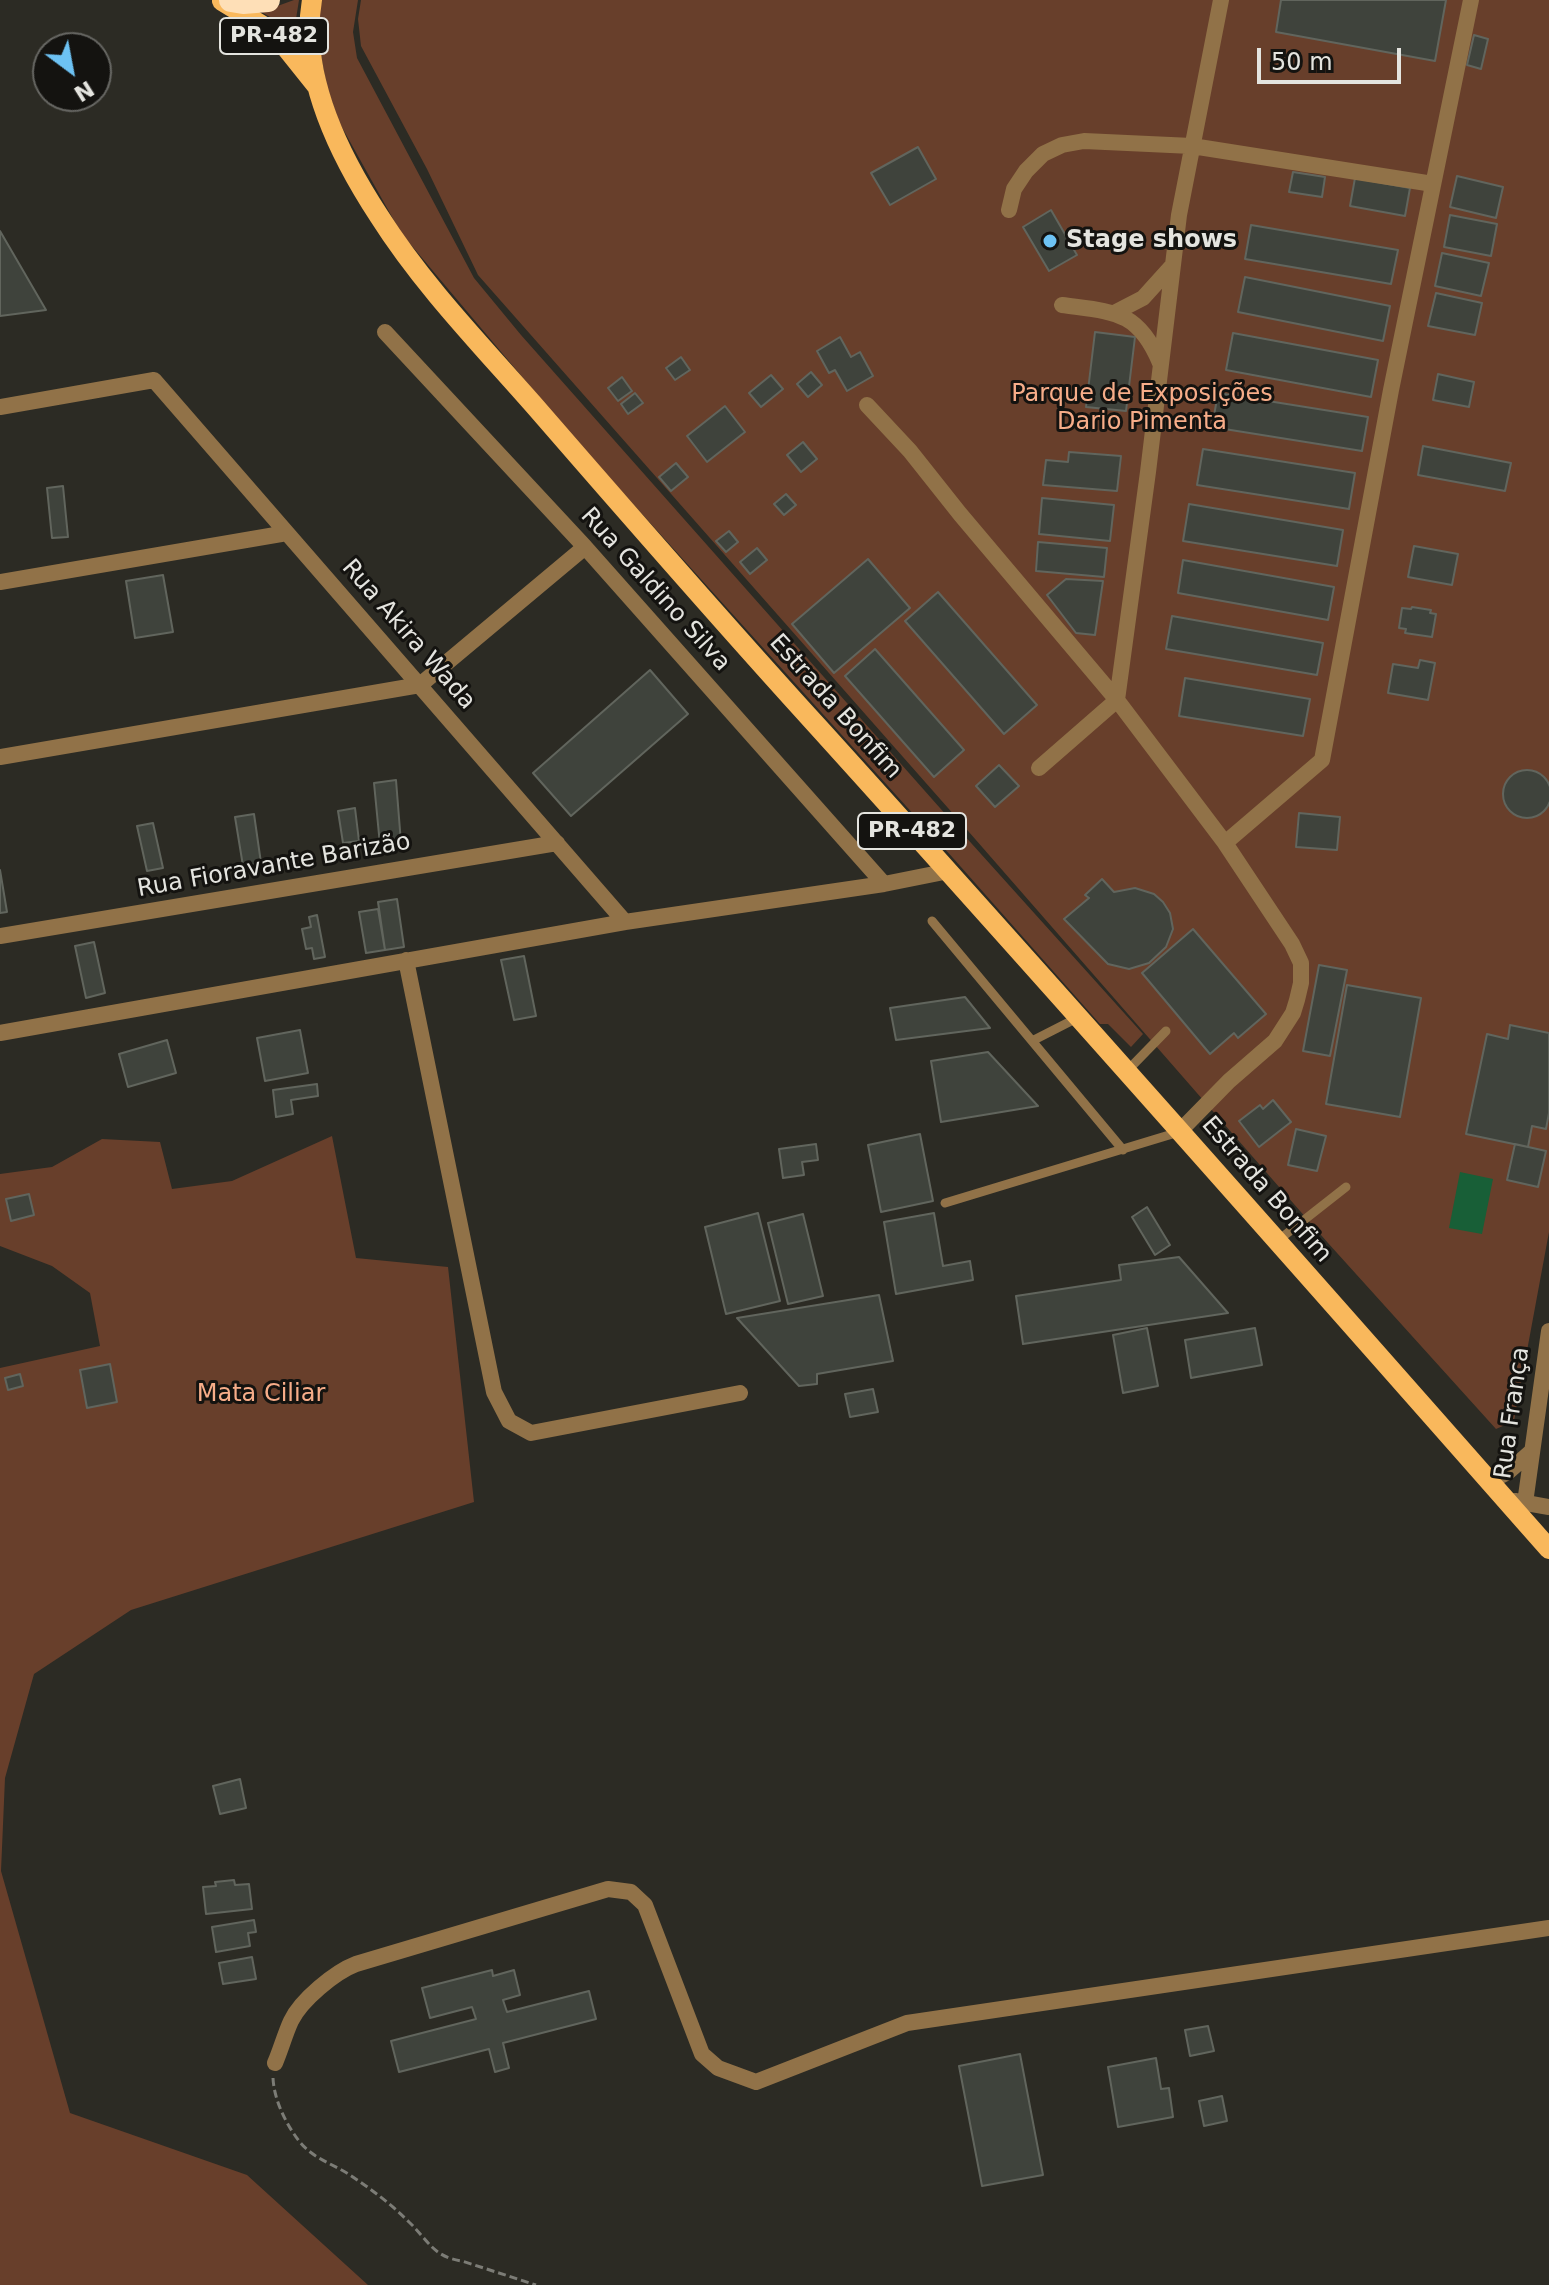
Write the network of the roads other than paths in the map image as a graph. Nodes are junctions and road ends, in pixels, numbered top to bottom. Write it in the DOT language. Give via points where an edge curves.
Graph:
graph roads {
  1 [pos="221,0"];
  2 [pos="231,0"];
  3 [pos="268,0"];
  4 [pos="312,0"];
  5 [pos="1221,0"];
  6 [pos="1471,0"];
  7 [pos="316,85"];
  8 [pos="1192,146"];
  9 [pos="1433,184"];
  10 [pos="1009,210"];
  11 [pos="1172,266"];
  12 [pos="1062,305"];
  13 [pos="1114,313"];
  14 [pos="385,332"];
  15 [pos="1161,364"];
  16 [pos="867,405"];
  17 [pos="0,407"];
  18 [pos="287,533"];
  19 [pos="585,547"];
  20 [pos="0,582"];
  21 [pos="420,685"];
  22 [pos="1117,700"];
  23 [pos="0,757"];
  24 [pos="1039,768"];
  25 [pos="557,843"];
  26 [pos="1225,843"];
  27 [pos="949,871"];
  28 [pos="884,884"];
  29 [pos="932,921"];
  30 [pos="625,922"];
  31 [pos="0,936"];
  32 [pos="406,960"];
  33 [pos="1079,1017"];
  34 [pos="1166,1031"];
  35 [pos="0,1033"];
  36 [pos="1032,1041"];
  37 [pos="1127,1071"];
  38 [pos="1180,1131"];
  39 [pos="1123,1150"];
  40 [pos="1346,1187"];
  41 [pos="945,1203"];
  42 [pos="1276,1242"];
  43 [pos="1549,1331"];
  44 [pos="740,1393"];
  45 [pos="1532,1451"];
  46 [pos="1490,1481"];
  47 [pos="1515,1501"];
  48 [pos="1549,1507"];
  49 [pos="1549,1549"];
  50 [pos="1549,1928"];
  51 [pos="275,2063"];
  1 -- 7 [label="main road, Estrada Bonfim / PR-482" via="268,29"];
  2 -- 3 [label="highway"];
  4 -- 7 [label="main road, Estrada Bonfim / PR-482" via="309,27"];
  5 -- 8 [label="street"];
  6 -- 9 [label="street"];
  7 -- 27 [label="main road, Estrada Bonfim / PR-482" via="356,176 400,248 626,511"];
  8 -- 9 [label="street"];
  8 -- 10 [label="street" via="1084,141 1062,145 1026,171"];
  8 -- 11 [label="street"];
  9 -- 26 [label="street" via="1322,760"];
  11 -- 13 [label="street" via="1143,298"];
  11 -- 15 [label="street"];
  12 -- 13 [label="street"];
  13 -- 15 [label="street" via="1139,326"];
  14 -- 19 [label="street, Rua Galdino Silva"];
  15 -- 22 [label="street"];
  16 -- 22 [label="street"];
  17 -- 18 [label="street, Rua Akira Wada" via="154,380"];
  18 -- 20 [label="street"];
  18 -- 21 [label="street, Rua Akira Wada"];
  19 -- 21 [label="street"];
  19 -- 28 [label="street, Rua Galdino Silva"];
  21 -- 23 [label="street"];
  21 -- 25 [label="street, Rua Akira Wada"];
  22 -- 24 [label="street"];
  22 -- 26 [label="street"];
  25 -- 30 [label="street, Rua Akira Wada"];
  25 -- 31 [label="street, Rua Fioravante Barizão"];
  26 -- 38 [label="street" via="1292,944 1301,963 1301,983 1293,1013 1275,1041"];
  27 -- 28 [label="street"];
  27 -- 33 [label="main road, Estrada Bonfim / PR-482"];
  28 -- 30 [label="street"];
  29 -- 36 [label="lane"];
  30 -- 32 [label="street"];
  32 -- 35 [label="street"];
  32 -- 44 [label="street" via="494,1392 509,1421 531,1433"];
  33 -- 36 [label="lane"];
  33 -- 37 [label="main road, Estrada Bonfim / PR-482"];
  34 -- 37 [label="lane"];
  36 -- 39 [label="lane"];
  37 -- 38 [label="main road, Estrada Bonfim / PR-482"];
  38 -- 39 [label="lane"];
  38 -- 42 [label="main road, Estrada Bonfim / PR-482"];
  39 -- 41 [label="lane"];
  40 -- 42 [label="lane"];
  42 -- 46 [label="main road, Estrada Bonfim / PR-482"];
  43 -- 45 [label="street, Rua França"];
  45 -- 46 [label="street"];
  45 -- 47 [label="street, Rua França"];
  46 -- 47 [label="main road, Estrada Bonfim / PR-482"];
  47 -- 48 [label="street"];
  47 -- 49 [label="main road, Estrada Bonfim / PR-482"];
  50 -- 51 [label="street" via="907,2023 756,2082 718,2068 702,2054 645,1905 631,1892 608,1889 340,1970 292,2019"];
}
